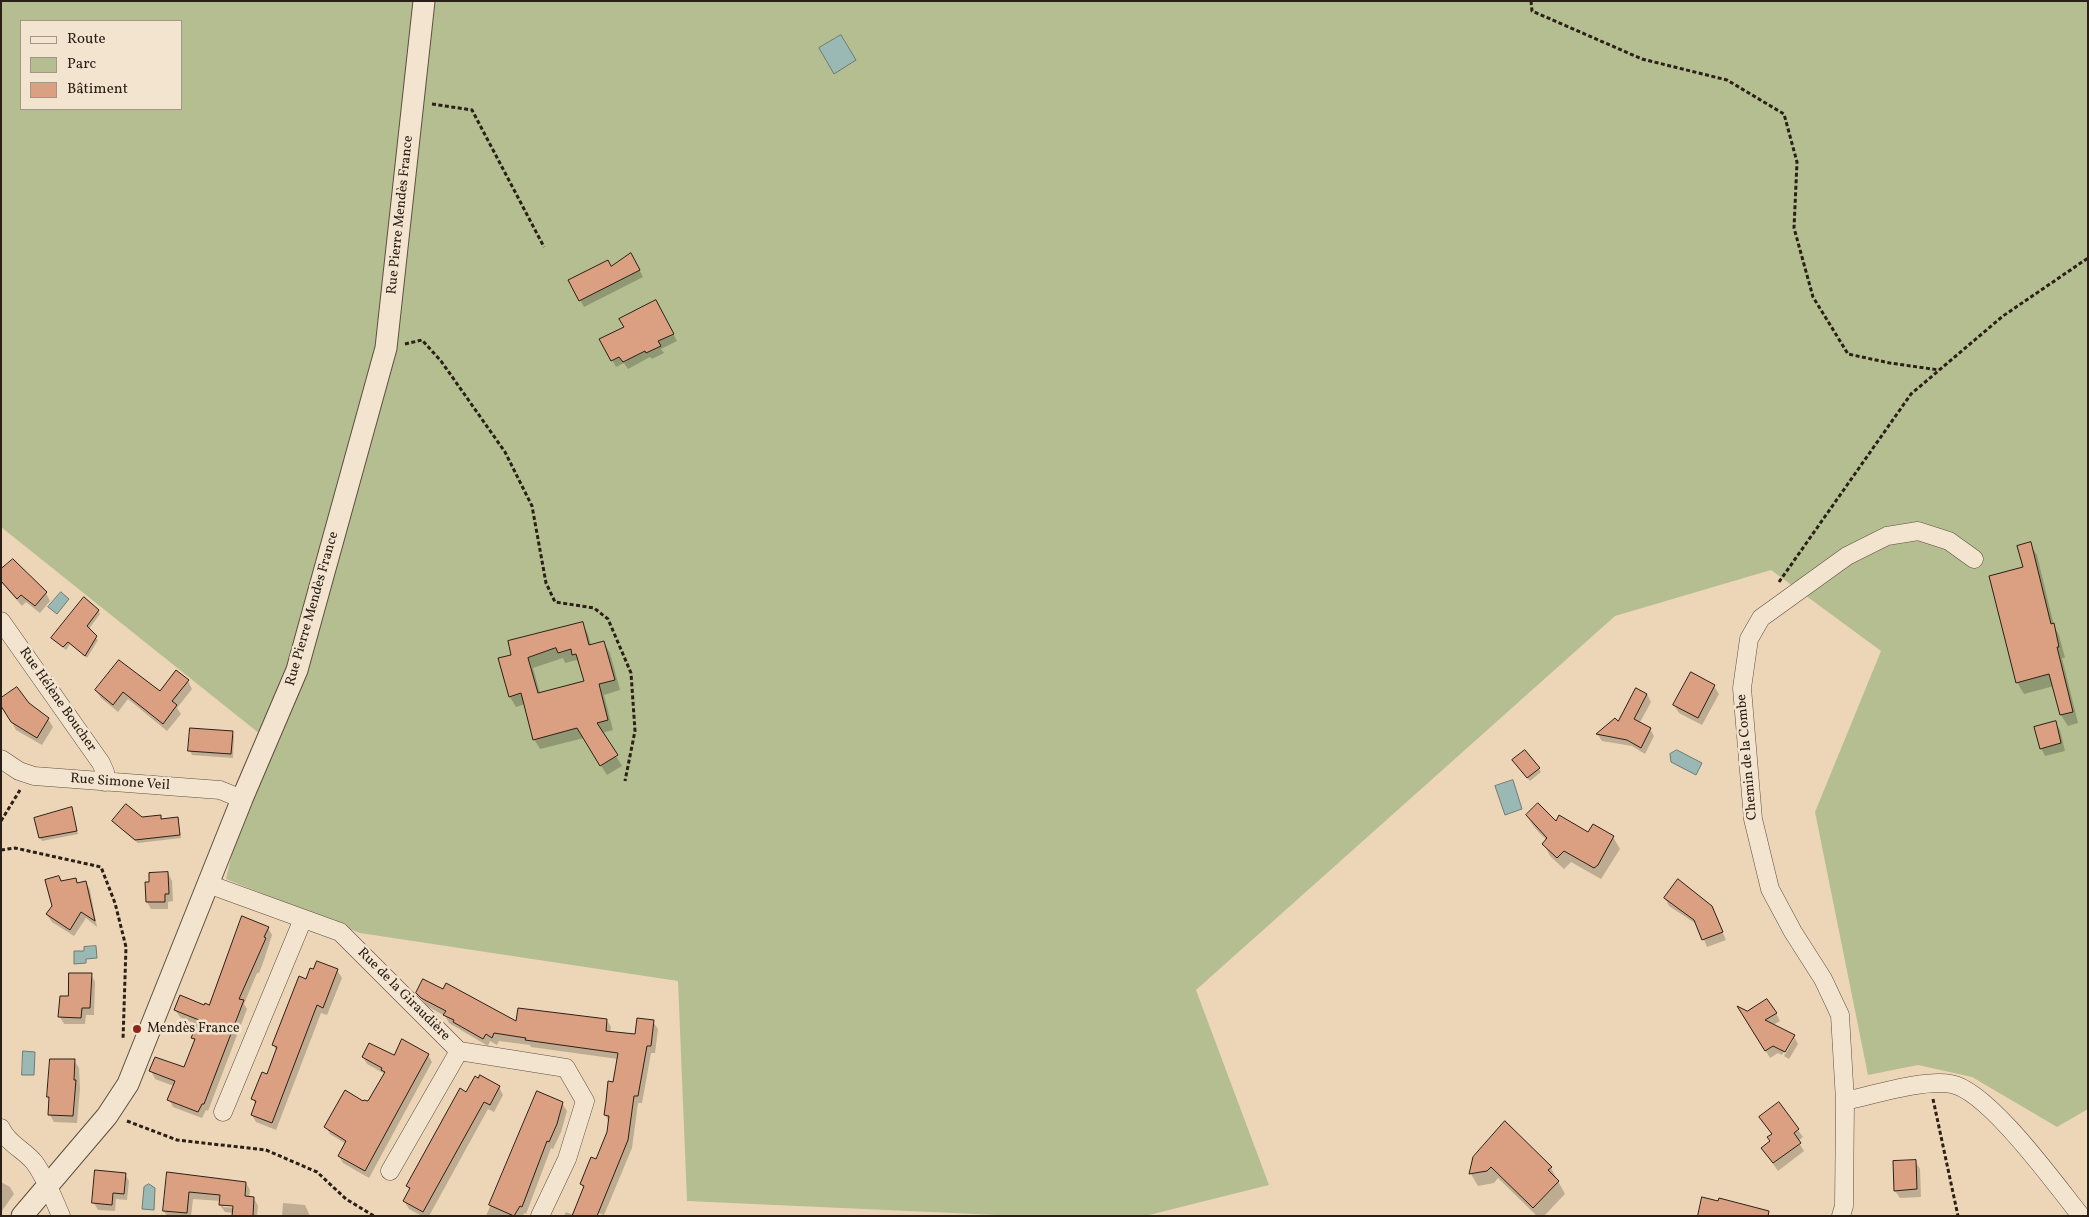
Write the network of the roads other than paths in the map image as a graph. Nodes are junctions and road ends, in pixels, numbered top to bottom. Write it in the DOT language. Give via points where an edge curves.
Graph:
graph roads {
  1 [pos="424,1"];
  2 [pos="1974,559"];
  3 [pos="1,621"];
  4 [pos="1,759"];
  5 [pos="105,782"];
  6 [pos="242,799"];
  7 [pos="208,884"];
  8 [pos="303,919"];
  9 [pos="459,1051"];
  10 [pos="1845,1101"];
  11 [pos="223,1112"];
  12 [pos="1,1128"];
  13 [pos="390,1171"];
  14 [pos="48,1185"];
  15 [pos="22,1216"];
  16 [pos="61,1216"];
  17 [pos="540,1216"];
  18 [pos="1841,1216"];
  19 [pos="2081,1216"];
  1 -- 6 [label="street, Rue Pierre Mendès France" via="386,348 297,670"];
  2 -- 10 [label="street, Chemin de la Combe" via="1949,540 1918,531 1886,536 1848,556 1761,618 1749,638 1742,688 1753,819 1770,888 1840,1015"];
  3 -- 5 [label="street, Rue Hélène Boucher" via="101,763"];
  4 -- 5 [label="street, Rue Simone Veil" via="18,771 29,774"];
  5 -- 6 [label="street, Rue Simone Veil" via="220,790"];
  6 -- 7 [label="street, Rue Pierre Mendès France"];
  7 -- 8 [label="street, Rue de la Giraudière"];
  7 -- 14 [label="street, Rue Pierre Mendès France" via="128,1084 108,1116"];
  8 -- 9 [label="street, Rue de la Giraudière" via="340,932"];
  8 -- 11 [label="street"];
  9 -- 13 [label="street"];
  9 -- 17 [label="street, Rue de la Giraudière" via="566,1068 585,1101 566,1159"];
  10 -- 18 [label="street, Chemin de la Combe" via="1844,1206"];
  10 -- 19 [label="street" via="1930,1083 1952,1084 1972,1093 2014,1133"];
  12 -- 14 [label="street" via="4,1135 33,1162"];
  14 -- 15 [label="street, Rue Pierre Mendès France"];
  14 -- 16 [label="street"];
}
